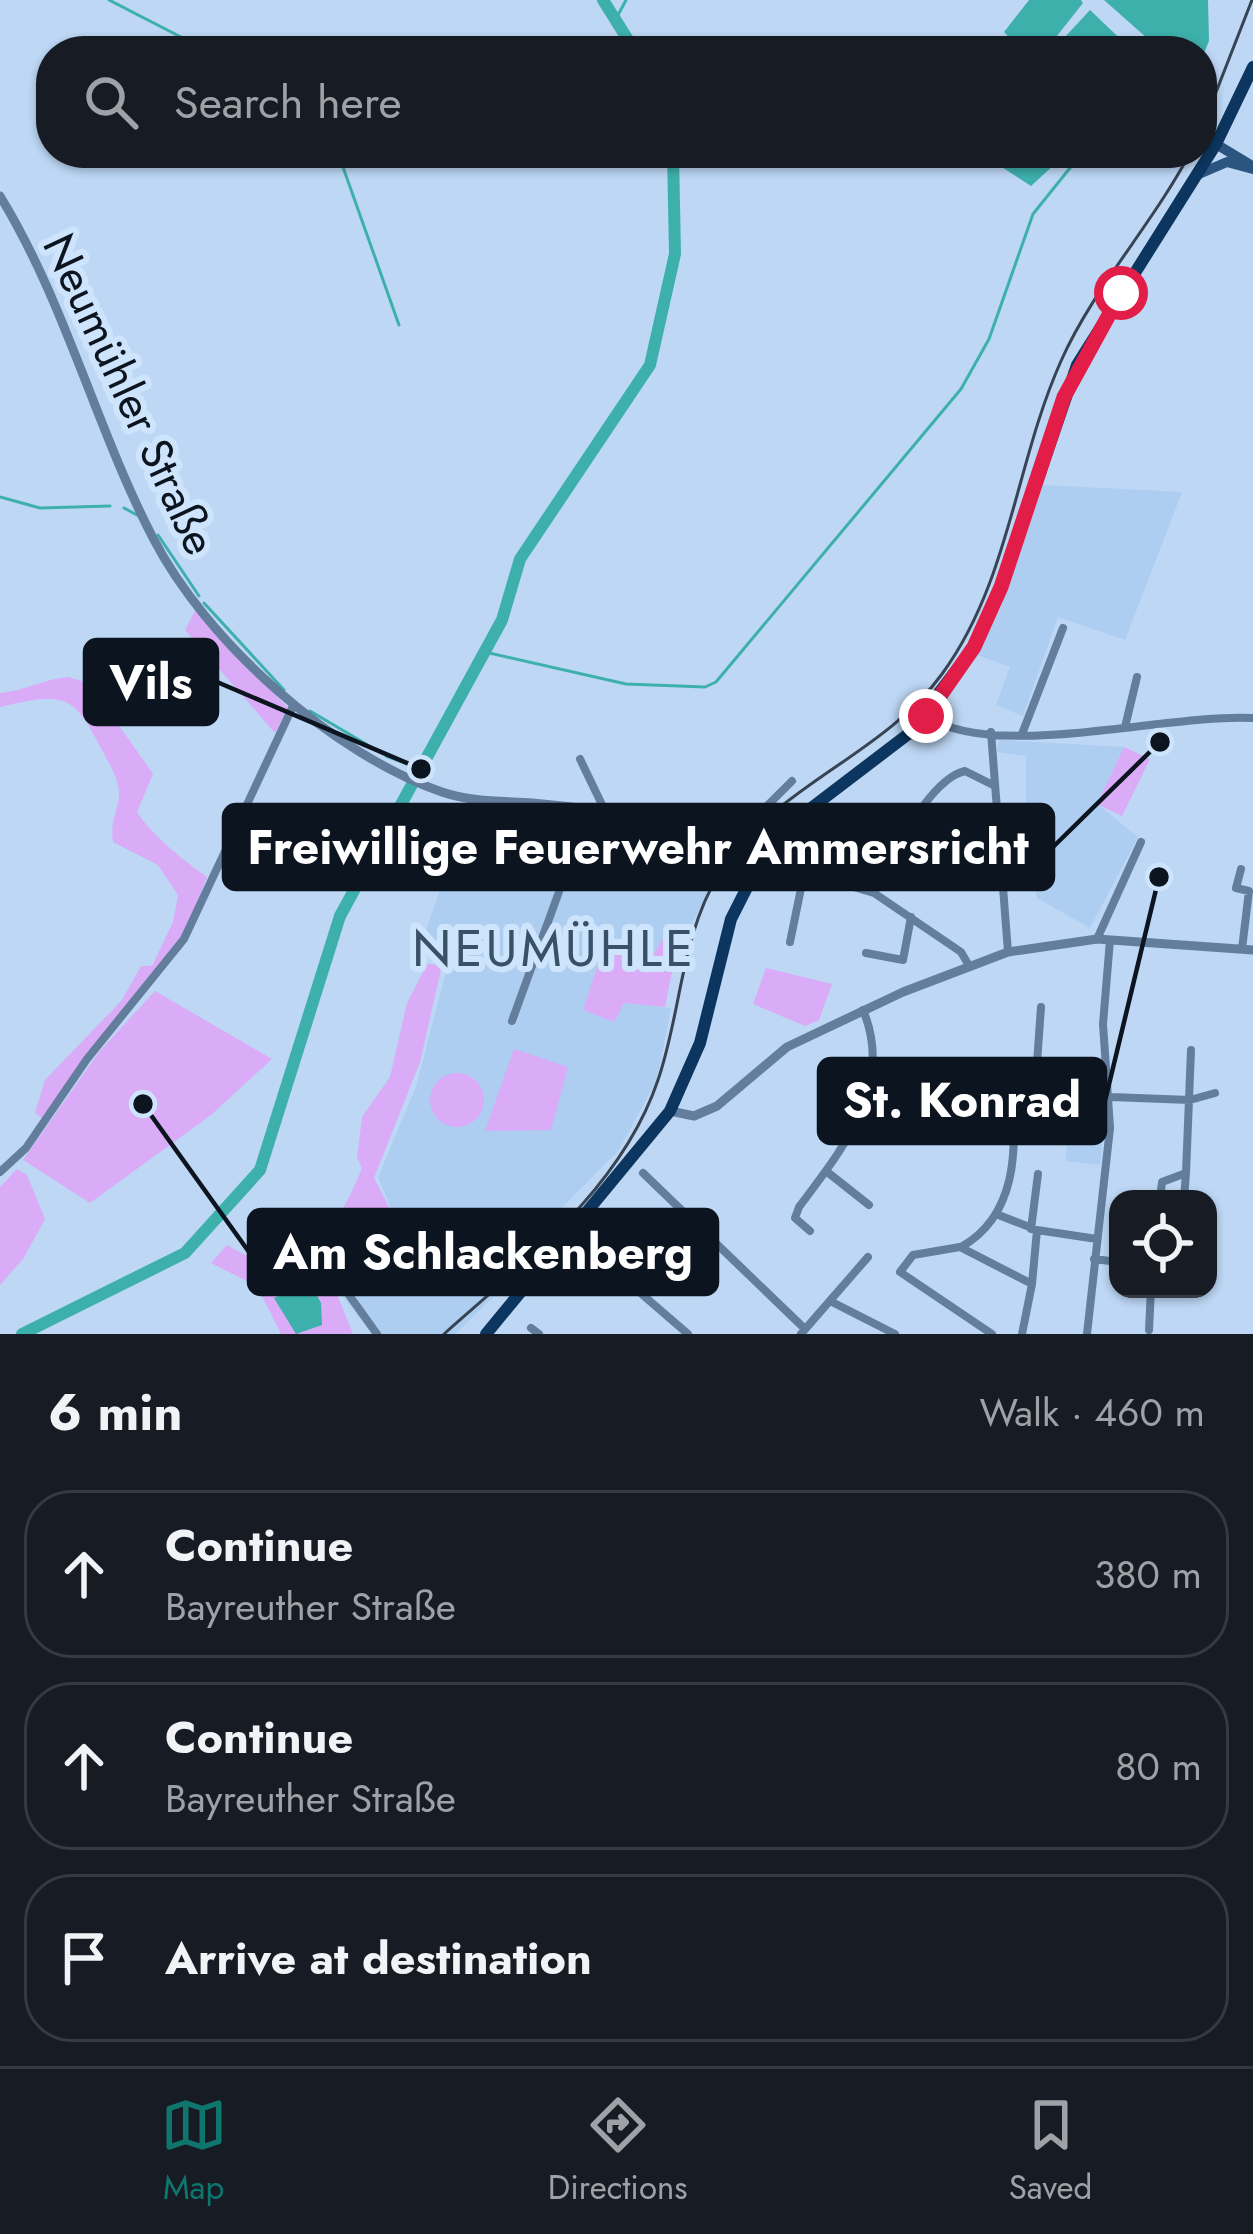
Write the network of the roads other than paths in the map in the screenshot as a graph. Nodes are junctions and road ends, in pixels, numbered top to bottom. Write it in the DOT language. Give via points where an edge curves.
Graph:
graph roads {
  1 [pos="1253,67"];
  2 [pos="1217,142"];
  3 [pos="1217,145"];
  4 [pos="1217,167"];
  5 [pos="1202,168"];
  6 [pos="1214,168"];
  7 [pos="1253,168"];
  8 [pos="1197,176"];
  9 [pos="0,196"];
  10 [pos="1063,628"];
  11 [pos="1137,676"];
  12 [pos="293,706"];
  13 [pos="926,716"];
  14 [pos="1253,718"];
  15 [pos="1125,727"];
  16 [pos="991,732"];
  17 [pos="1022,734"];
  18 [pos="580,759"];
  19 [pos="792,781"];
  20 [pos="993,785"];
  21 [pos="476,800"];
  22 [pos="605,812"];
  23 [pos="715,837"];
  24 [pos="1141,842"];
  25 [pos="760,860"];
  26 [pos="1240,869"];
  27 [pos="804,874"];
  28 [pos="874,893"];
  29 [pos="911,916"];
  30 [pos="1097,939"];
  31 [pos="1110,940"];
  32 [pos="790,942"];
  33 [pos="1247,950"];
  34 [pos="1008,952"];
  35 [pos="866,953"];
  36 [pos="968,964"];
  37 [pos="1041,1007"];
  38 [pos="863,1010"];
  39 [pos="512,1021"];
  40 [pos="1191,1049"];
  41 [pos="1037,1063"];
  42 [pos="1106,1072"];
  43 [pos="1215,1093"];
  44 [pos="1111,1097"];
  45 [pos="1190,1100"];
  46 [pos="864,1110"];
  47 [pos="670,1111"];
  48 [pos="894,1131"];
  49 [pos="826,1171"];
  50 [pos="0,1172"];
  51 [pos="1186,1172"];
  52 [pos="643,1173"];
  53 [pos="1038,1174"];
  54 [pos="1161,1190"];
  55 [pos="1185,1190"];
  56 [pos="869,1205"];
  57 [pos="996,1214"];
  58 [pos="1034,1230"];
  59 [pos="810,1231"];
  60 [pos="570,1232"];
  61 [pos="1096,1239"];
  62 [pos="960,1247"];
  63 [pos="868,1257"];
  64 [pos="1094,1259"];
  65 [pos="1109,1261"];
  66 [pos="438,1275"];
  67 [pos="1032,1284"];
  68 [pos="834,1297"];
  69 [pos="1151,1298"];
  70 [pos="972,1330"];
  71 [pos="1149,1330"];
  72 [pos="803,1332"];
  73 [pos="890,1333"];
  74 [pos="377,1334"];
  75 [pos="486,1334"];
  76 [pos="688,1334"];
  77 [pos="992,1334"];
  78 [pos="1022,1334"];
  79 [pos="1087,1334"];
  1 -- 2 [label="main road"];
  3 -- 7 [label="main road"];
  4 -- 7 [label="main road"];
  5 -- 8 [label="main road"];
  6 -- 8 [label="main road"];
  8 -- 13 [label="main road" via="1077,365 1001,587 974,647"];
  9 -- 12 [label="street, Neumühler Straße" via="153,539 193,599"];
  10 -- 17 [label="street"];
  11 -- 15 [label="street"];
  12 -- 21 [label="street, Neumühler Straße" via="433,788"];
  12 -- 50 [label="street" via="184,939"];
  13 -- 16 [label="street" via="947,729"];
  13 -- 25 [label="main road" via="806,812"];
  14 -- 15 [label="street"];
  15 -- 17 [label="street"];
  16 -- 17 [label="street"];
  16 -- 20 [label="street"];
  18 -- 22 [label="street"];
  19 -- 23 [label="street" via="753,820"];
  20 -- 28 [label="street" via="964,771 953,775 908,829"];
  20 -- 34 [label="street"];
  21 -- 22 [label="street, Neumühler Straße"];
  21 -- 39 [label="street" via="460,847 560,890"];
  22 -- 23 [label="street, Neumühler Straße"];
  23 -- 25 [label="street, Neumühler Straße"];
  24 -- 30 [label="street"];
  25 -- 27 [label="street"];
  25 -- 47 [label="main road" via="731,919 700,1043"];
  26 -- 33 [label="street" via="1236,888 1250,892"];
  27 -- 28 [label="street"];
  27 -- 32 [label="street"];
  28 -- 29 [label="street"];
  29 -- 35 [label="street" via="903,960"];
  29 -- 36 [label="street"];
  30 -- 31 [label="street"];
  30 -- 34 [label="street"];
  31 -- 33 [label="street"];
  31 -- 42 [label="street"];
  34 -- 36 [label="street"];
  36 -- 38 [label="street"];
  37 -- 41 [label="street"];
  38 -- 46 [label="street" via="873,1034"];
  38 -- 47 [label="street" via="787,1047 717,1106 694,1116"];
  40 -- 45 [label="street"];
  41 -- 42 [label="street"];
  41 -- 57 [label="street" via="1012,1094 1011,1180"];
  42 -- 44 [label="street"];
  43 -- 45 [label="street"];
  44 -- 45 [label="street"];
  44 -- 61 [label="street"];
  45 -- 51 [label="street"];
  46 -- 48 [label="street"];
  46 -- 49 [label="street"];
  47 -- 60 [label="main road"];
  49 -- 56 [label="street"];
  49 -- 59 [label="street" via="795,1218"];
  51 -- 54 [label="street"];
  51 -- 55 [label="street"];
  52 -- 72 [label="street"];
  53 -- 58 [label="street"];
  57 -- 58 [label="street"];
  57 -- 62 [label="street"];
  58 -- 61 [label="street"];
  58 -- 67 [label="street"];
  60 -- 75 [label="main road"];
  60 -- 76 [label="street"];
  61 -- 64 [label="street"];
  62 -- 67 [label="street"];
  62 -- 70 [label="street" via="913,1255 900,1272"];
  63 -- 68 [label="street"];
  64 -- 65 [label="street"];
  64 -- 79 [label="street"];
  66 -- 74 [label="street" via="403,1232 358,1272 349,1295"];
  67 -- 78 [label="street"];
  68 -- 72 [label="street"];
  68 -- 73 [label="street"];
  69 -- 71 [label="street"];
  70 -- 77 [label="street"];
}
